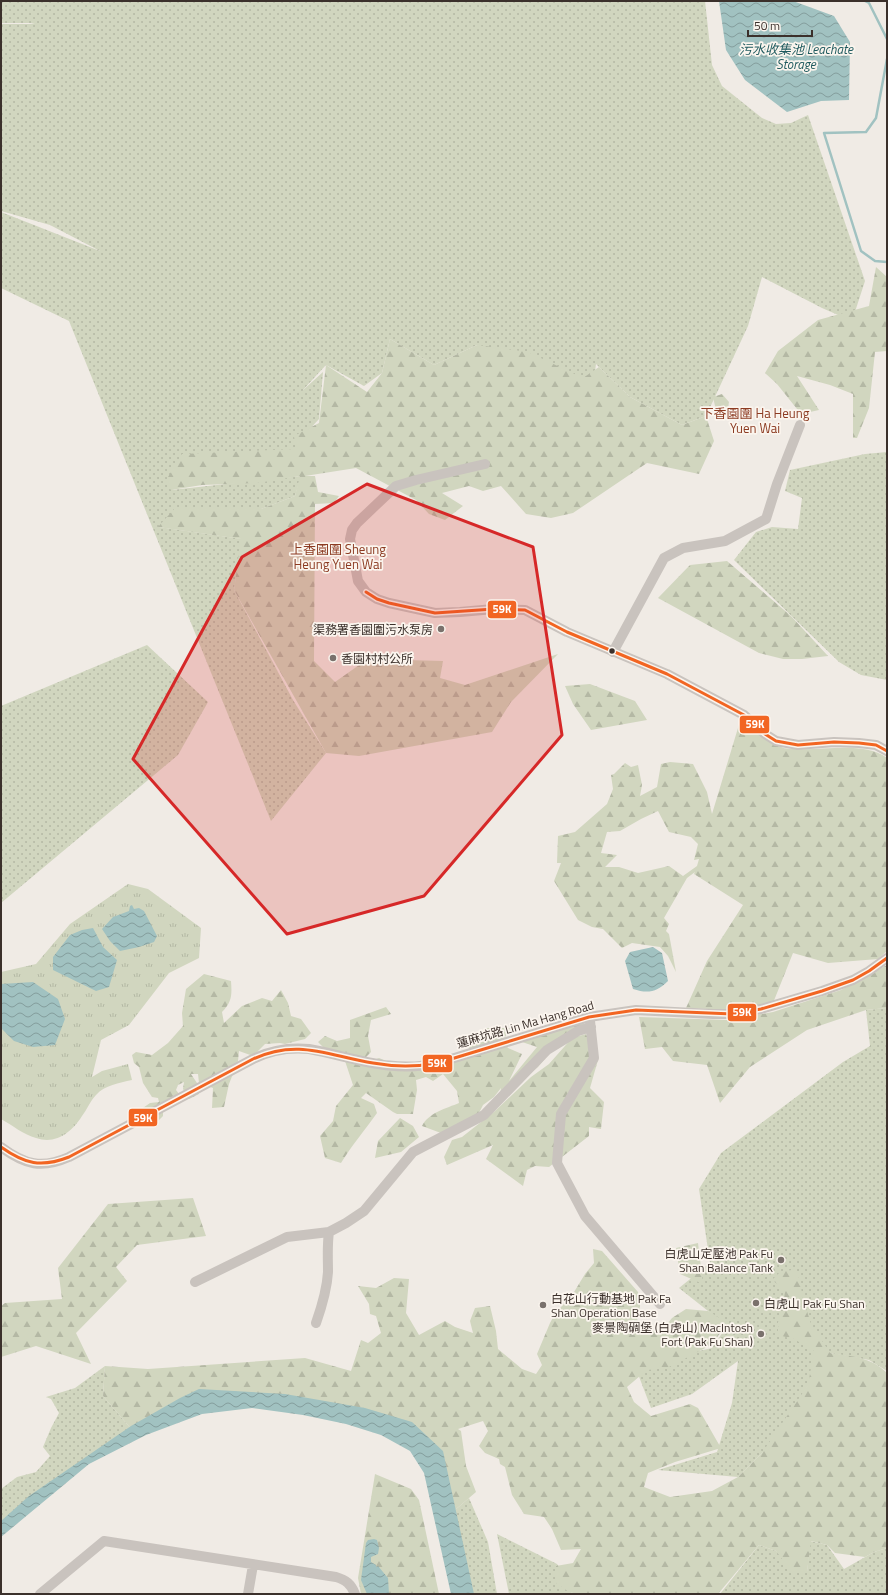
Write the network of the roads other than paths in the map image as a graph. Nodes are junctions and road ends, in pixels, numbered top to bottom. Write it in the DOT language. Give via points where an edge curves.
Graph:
graph roads {
  1 [pos="800,425"];
  2 [pos="485,464"];
  3 [pos="613,652"];
  4 [pos="887,751"];
  5 [pos="887,958"];
  6 [pos="590,1022"];
  7 [pos="1,1147"];
  8 [pos="329,1232"];
  9 [pos="195,1282"];
  10 [pos="660,1304"];
  11 [pos="316,1323"];
  12 [pos="253,1565"];
  13 [pos="40,1594"];
  14 [pos="248,1594"];
  15 [pos="355,1594"];
  1 -- 3 [label="street" via="766,519 725,541 683,548 664,558"];
  2 -- 3 [label="street" via="396,486 352,530 350,539 358,582 366,592 377,599 408,608 443,613 494,608 525,610"];
  3 -- 4 [label="street" via="667,674 738,712 776,741 794,744 859,743 876,745"];
  5 -- 6 [label="street, 蓮麻坑路 Lin Ma Hang Road" via="853,980 761,1009 713,1014 636,1010"];
  6 -- 7 [label="street, 蓮麻坑路 Lin Ma Hang Road" via="421,1067 390,1066 309,1049 278,1050 253,1059 55,1163 25,1162"];
  6 -- 8 [label="street" via="547,1050 484,1115 413,1152 364,1211"];
  6 -- 10 [label="street" via="594,1058 561,1114 557,1163 585,1216"];
  8 -- 9 [label="street" via="287,1237"];
  8 -- 11 [label="street" via="325,1297"];
  12 -- 13 [label="street" via="104,1541"];
  12 -- 14 [label="street"];
  12 -- 15 [label="street" via="336,1577 352,1586"];
}
